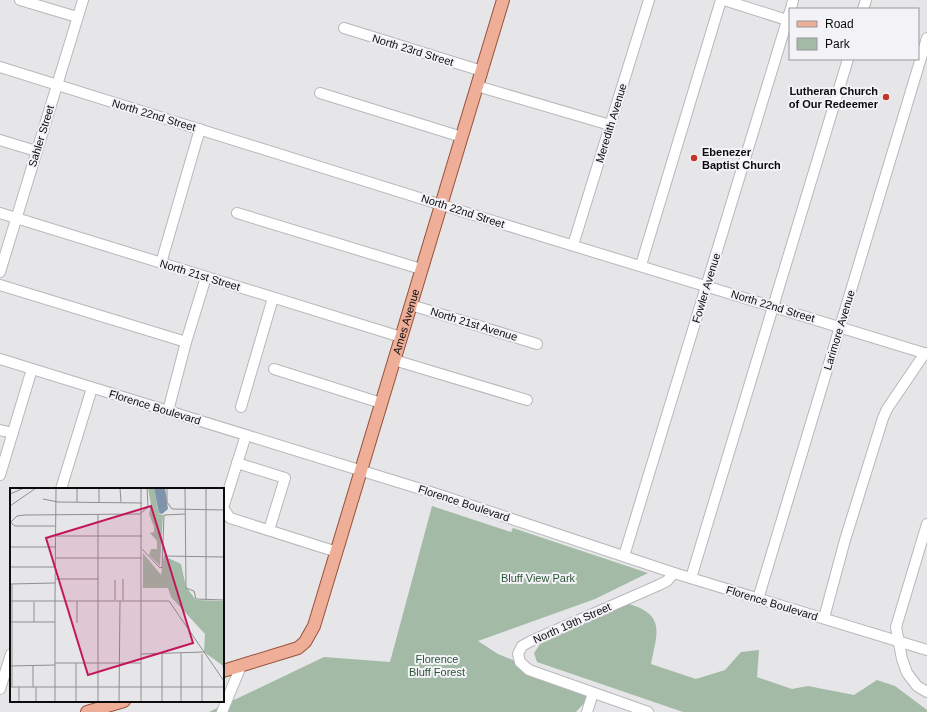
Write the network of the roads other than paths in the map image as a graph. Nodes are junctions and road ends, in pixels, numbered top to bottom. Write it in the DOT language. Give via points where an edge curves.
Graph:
graph roads {
  1 [pos="20,0"];
  2 [pos="82,0"];
  3 [pos="503,0"];
  4 [pos="649,0"];
  5 [pos="727,0"];
  6 [pos="789,15"];
  7 [pos="77,17"];
  8 [pos="789,18"];
  9 [pos="344,28"];
  10 [pos="927,38"];
  11 [pos="848,60"];
  12 [pos="920,61"];
  13 [pos="0,67"];
  14 [pos="482,71"];
  15 [pos="57,84"];
  16 [pos="477,86"];
  17 [pos="320,93"];
  18 [pos="610,125"];
  19 [pos="200,129"];
  20 [pos="462,137"];
  21 [pos="0,140"];
  22 [pos="36,151"];
  23 [pos="441,204"];
  24 [pos="0,213"];
  25 [pos="237,213"];
  26 [pos="16,218"];
  27 [pos="573,245"];
  28 [pos="161,263"];
  29 [pos="641,265"];
  30 [pos="421,269"];
  31 [pos="0,272"];
  32 [pos="206,277"];
  33 [pos="0,285"];
  34 [pos="707,286"];
  35 [pos="273,298"];
  36 [pos="411,305"];
  37 [pos="773,306"];
  38 [pos="840,327"];
  39 [pos="401,337"];
  40 [pos="186,342"];
  41 [pos="537,344"];
  42 [pos="926,353"];
  43 [pos="0,358"];
  44 [pos="394,360"];
  45 [pos="32,368"];
  46 [pos="274,369"];
  47 [pos="92,388"];
  48 [pos="526,400"];
  49 [pos="381,403"];
  50 [pos="241,407"];
  51 [pos="168,411"];
  52 [pos="0,430"];
  53 [pos="13,433"];
  54 [pos="246,435"];
  55 [pos="237,463"];
  56 [pos="361,470"];
  57 [pos="0,475"];
  58 [pos="61,488"];
  59 [pos="224,505"];
  60 [pos="224,509"];
  61 [pos="927,524"];
  62 [pos="269,530"];
  63 [pos="337,552"];
  64 [pos="624,556"];
  65 [pos="674,573"];
  66 [pos="691,578"];
  67 [pos="758,599"];
  68 [pos="824,618"];
  69 [pos="899,642"];
  70 [pos="927,650"];
  71 [pos="10,657"];
  72 [pos="241,666"];
  73 [pos="224,671"];
  74 [pos="0,689"];
  75 [pos="927,692"];
  76 [pos="593,693"];
  77 [pos="121,702"];
  78 [pos="87,712"];
  79 [pos="222,712"];
  80 [pos="587,712"];
  81 [pos="648,712"];
  1 -- 7 [label="street"];
  2 -- 7 [label="street, Sahler Street"];
  3 -- 14 [label="main road, Ames Avenue"];
  4 -- 18 [label="street, Meredith Avenue"];
  5 -- 6 [label="street"];
  5 -- 29 [label="street"];
  7 -- 15 [label="street, Sahler Street"];
  8 -- 34 [label="street, Fowler Avenue"];
  9 -- 14 [label="street, North 23rd Street"];
  10 -- 12 [label="street, Larimore Avenue"];
  11 -- 37 [label="street"];
  12 -- 38 [label="street, Larimore Avenue"];
  13 -- 15 [label="street, North 22nd Street"];
  14 -- 16 [label="main road, Ames Avenue"];
  15 -- 19 [label="street, North 22nd Street"];
  15 -- 22 [label="street, Sahler Street"];
  16 -- 18 [label="street"];
  16 -- 20 [label="main road, Ames Avenue"];
  17 -- 20 [label="street"];
  18 -- 27 [label="street, Meredith Avenue"];
  19 -- 23 [label="street, North 22nd Street"];
  19 -- 28 [label="street"];
  20 -- 23 [label="main road, Ames Avenue"];
  21 -- 22 [label="street"];
  22 -- 26 [label="street, Sahler Street"];
  23 -- 27 [label="street, North 22nd Street"];
  23 -- 30 [label="main road, Ames Avenue"];
  24 -- 26 [label="street, North 21st Street"];
  25 -- 30 [label="street"];
  26 -- 28 [label="street, North 21st Street"];
  26 -- 31 [label="street, Sahler Street"];
  27 -- 29 [label="street, North 22nd Street"];
  28 -- 32 [label="street, North 21st Street"];
  29 -- 34 [label="street, North 22nd Street"];
  30 -- 36 [label="main road, Ames Avenue"];
  32 -- 35 [label="street, North 21st Street"];
  32 -- 40 [label="street"];
  33 -- 40 [label="street"];
  34 -- 37 [label="street, North 22nd Street"];
  34 -- 64 [label="street, Fowler Avenue"];
  35 -- 39 [label="street, North 21st Street"];
  35 -- 50 [label="street"];
  36 -- 39 [label="main road, Ames Avenue"];
  36 -- 41 [label="street, North 21st Avenue"];
  37 -- 38 [label="street, North 22nd Street"];
  37 -- 66 [label="street"];
  38 -- 42 [label="street, North 22nd Street"];
  38 -- 67 [label="street, Larimore Avenue"];
  39 -- 44 [label="main road, Ames Avenue"];
  40 -- 51 [label="street"];
  42 -- 68 [label="street" via="886,409 845,540"];
  43 -- 45 [label="street, Florence Boulevard"];
  44 -- 48 [label="street"];
  44 -- 49 [label="main road, Ames Avenue"];
  45 -- 47 [label="street, Florence Boulevard"];
  45 -- 53 [label="street"];
  46 -- 49 [label="street"];
  47 -- 51 [label="street, Florence Boulevard"];
  47 -- 58 [label="street"];
  49 -- 56 [label="main road, Ames Avenue"];
  51 -- 54 [label="street, Florence Boulevard"];
  52 -- 53 [label="street"];
  53 -- 57 [label="street"];
  54 -- 55 [label="street"];
  54 -- 56 [label="street, Florence Boulevard"];
  55 -- 59 [label="street"];
  55 -- 62 [label="street" via="285,478"];
  56 -- 63 [label="main road, Ames Avenue"];
  56 -- 64 [label="street, Florence Boulevard"];
  60 -- 62 [label="street" via="230,518"];
  61 -- 69 [label="street" via="896,627"];
  62 -- 63 [label="street"];
  63 -- 72 [label="main road, Ames Avenue" via="318,616 305,642 298,648"];
  64 -- 65 [label="street, Florence Boulevard"];
  65 -- 66 [label="street, Florence Boulevard"];
  65 -- 76 [label="street, North 19th Street" via="667,581 531,641 518,652 520,662 529,670"];
  66 -- 67 [label="street, Florence Boulevard"];
  67 -- 68 [label="street, Florence Boulevard"];
  68 -- 69 [label="street, Florence Boulevard"];
  69 -- 70 [label="street, Florence Boulevard"];
  69 -- 75 [label="street" via="902,659 910,678"];
  71 -- 74 [label="street"];
  72 -- 73 [label="main road"];
  72 -- 79 [label="street"];
  76 -- 80 [label="street"];
  76 -- 81 [label="street, North 19th Street"];
  77 -- 78 [label="main road"];
}
